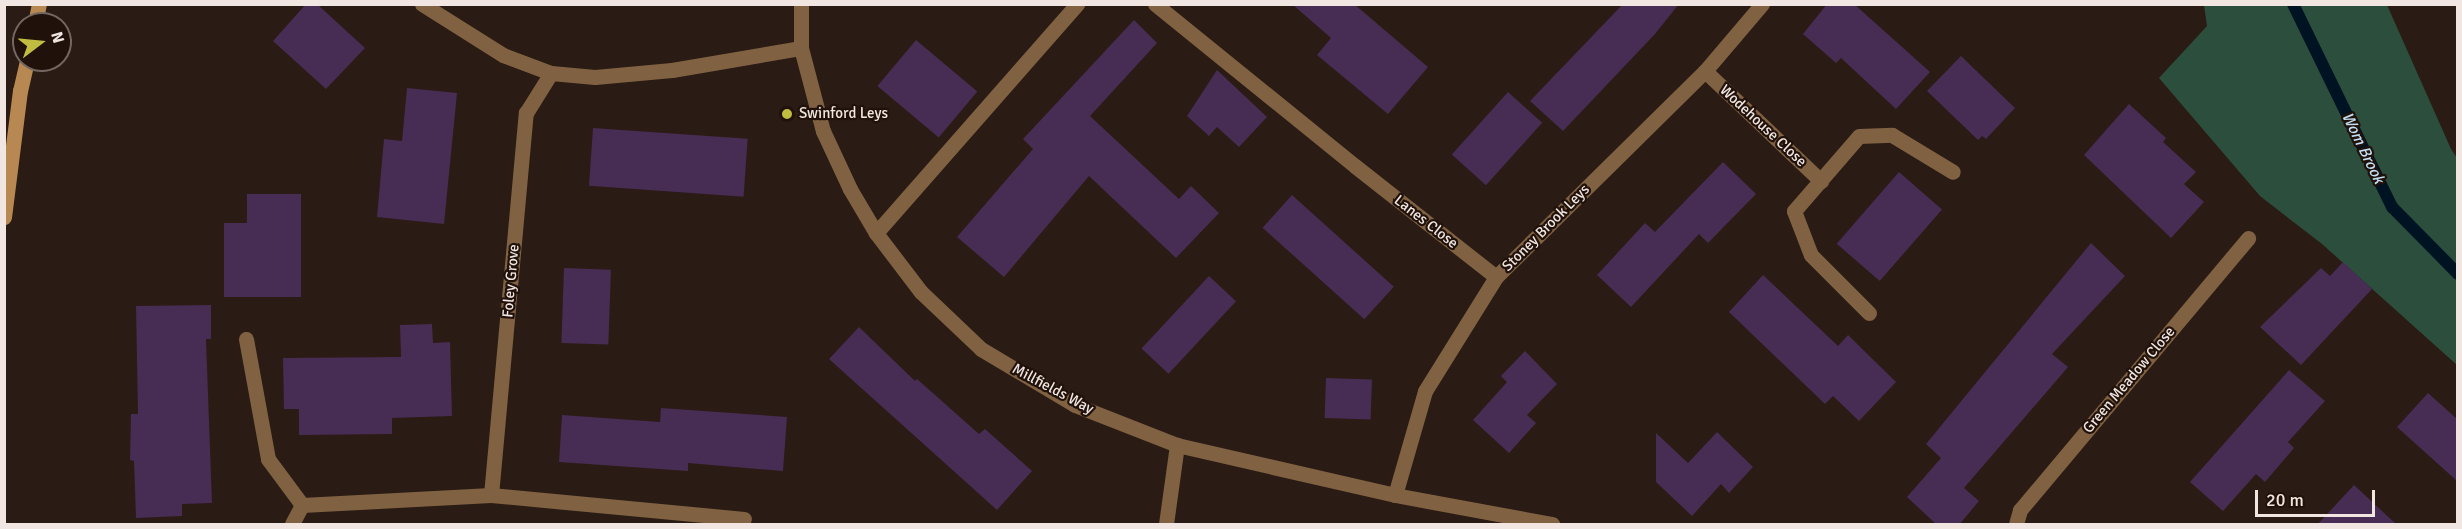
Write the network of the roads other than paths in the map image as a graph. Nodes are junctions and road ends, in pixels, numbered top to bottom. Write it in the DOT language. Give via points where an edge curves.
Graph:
graph roads {
  1 [pos="422,4"];
  2 [pos="801,4"];
  3 [pos="1077,4"];
  4 [pos="1155,4"];
  5 [pos="1762,4"];
  6 [pos="801,48"];
  7 [pos="1705,71"];
  8 [pos="24,72"];
  9 [pos="551,73"];
  10 [pos="1953,172"];
  11 [pos="1821,181"];
  12 [pos="4,217"];
  13 [pos="876,233"];
  14 [pos="2248,238"];
  15 [pos="1496,277"];
  16 [pos="1869,313"];
  17 [pos="246,339"];
  18 [pos="1177,445"];
  19 [pos="491,495"];
  20 [pos="1395,495"];
  21 [pos="302,505"];
  22 [pos="744,519"];
  23 [pos="292,525"];
  24 [pos="1166,525"];
  25 [pos="1552,525"];
  26 [pos="2016,525"];
  1 -- 9 [label="street" via="503,56"];
  2 -- 6 [label="street, Millfields Way"];
  3 -- 13 [label="street"];
  4 -- 15 [label="street, Lanes Close"];
  5 -- 7 [label="street, Stoney Brook Leys"];
  6 -- 9 [label="street" via="672,70 596,77"];
  6 -- 13 [label="street, Millfields Way" via="823,131"];
  7 -- 11 [label="street, Wodehouse Close"];
  7 -- 15 [label="street, Stoney Brook Leys"];
  8 -- 12 [label="main road"];
  9 -- 19 [label="street, Foley Grove" via="526,113"];
  10 -- 11 [label="street" via="1892,135 1858,136"];
  11 -- 16 [label="street" via="1794,211 1811,255"];
  13 -- 18 [label="street, Millfields Way" via="921,292 981,349 1075,405"];
  14 -- 26 [label="street, Green Meadow Close" via="2020,510"];
  15 -- 20 [label="street, Stoney Brook Leys" via="1425,391"];
  17 -- 21 [label="street" via="268,459"];
  18 -- 20 [label="street, Millfields Way"];
  18 -- 24 [label="street"];
  19 -- 21 [label="street"];
  19 -- 22 [label="street"];
  20 -- 25 [label="street, Millfields Way"];
  21 -- 23 [label="street"];
}
